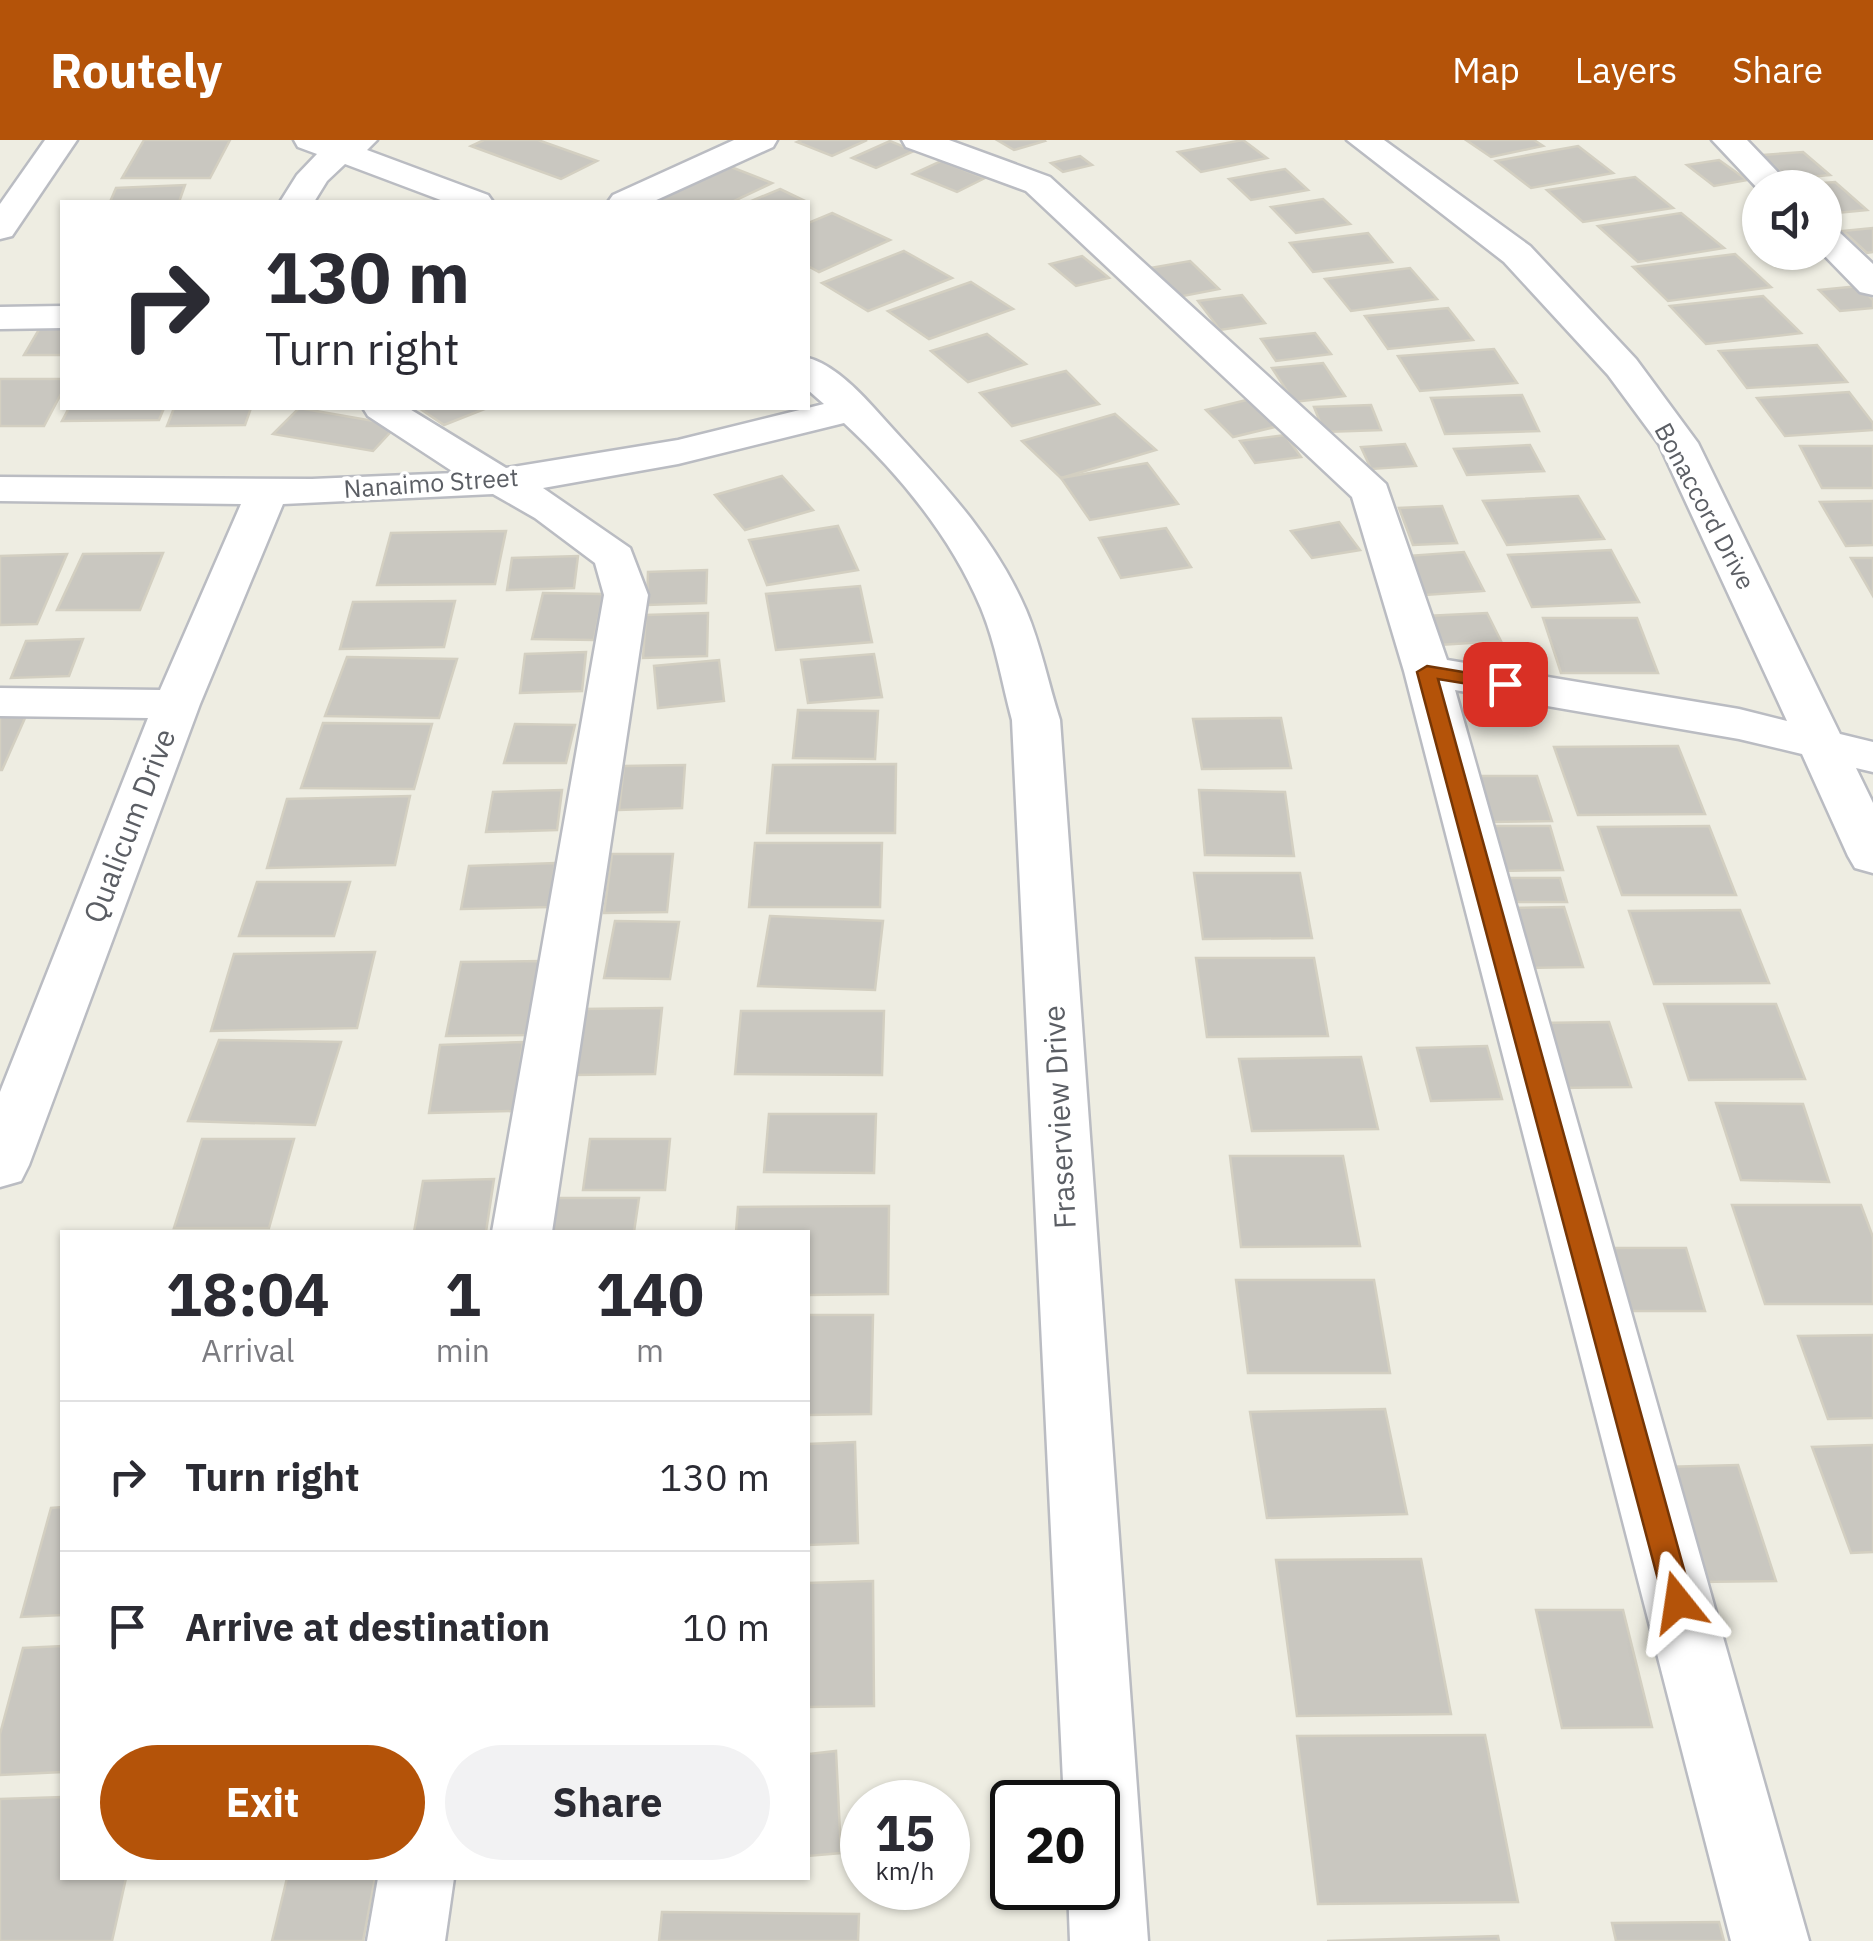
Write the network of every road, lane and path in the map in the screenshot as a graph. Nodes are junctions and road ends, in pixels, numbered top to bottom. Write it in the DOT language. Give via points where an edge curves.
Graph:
graph roads {
  1 [pos="61,140"];
  2 [pos="760,140"];
  3 [pos="918,140"];
  4 [pos="1364,140"];
  5 [pos="1728,140"];
  6 [pos="337,143"];
  7 [pos="1758,170"];
  8 [pos="298,200"];
  9 [pos="471,200"];
  10 [pos="629,200"];
  11 [pos="0,229"];
  12 [pos="1842,254"];
  13 [pos="1873,284"];
  14 [pos="60,317"];
  15 [pos="0,318"];
  16 [pos="810,372"];
  17 [pos="854,408"];
  18 [pos="385,410"];
  19 [pos="499,481"];
  20 [pos="0,489"];
  21 [pos="268,490"];
  22 [pos="1427,672"];
  23 [pos="0,702"];
  24 [pos="178,704"];
  25 [pos="1822,744"];
  26 [pos="1873,757"];
  27 [pos="1873,856"];
  28 [pos="0,1165"];
  29 [pos="522,1230"];
  30 [pos="416,1880"];
  31 [pos="406,1941"];
  32 [pos="1109,1941"];
  33 [pos="1770,1941"];
  1 -- 11 [label="street"];
  2 -- 10 [label="street"];
  3 -- 22 [label="street" via="1038,184 1372,493"];
  4 -- 25 [label="street, Bonaccord Drive" via="1517,254 1622,367 1678,444"];
  5 -- 7 [label="street"];
  6 -- 8 [label="street"];
  6 -- 9 [label="street"];
  12 -- 13 [label="street"];
  14 -- 15 [label="street"];
  16 -- 17 [label="street, Fraserview Drive"];
  17 -- 19 [label="street, Nanaimo Street" via="673,455"];
  17 -- 32 [label="street, Fraserview Drive" via="950,516 1004,608 1036,720"];
  18 -- 19 [label="street"];
  19 -- 21 [label="street, Nanaimo Street"];
  19 -- 29 [label="street" via="615,558 626,595"];
  20 -- 21 [label="street, Nanaimo Street"];
  21 -- 24 [label="street, Qualicum Drive"];
  22 -- 25 [label="street"];
  22 -- 33 [label="street"];
  23 -- 24 [label="street"];
  24 -- 28 [label="street, Qualicum Drive"];
  25 -- 26 [label="street"];
  25 -- 27 [label="street, Bonaccord Drive"];
  30 -- 31 [label="street"];
}
